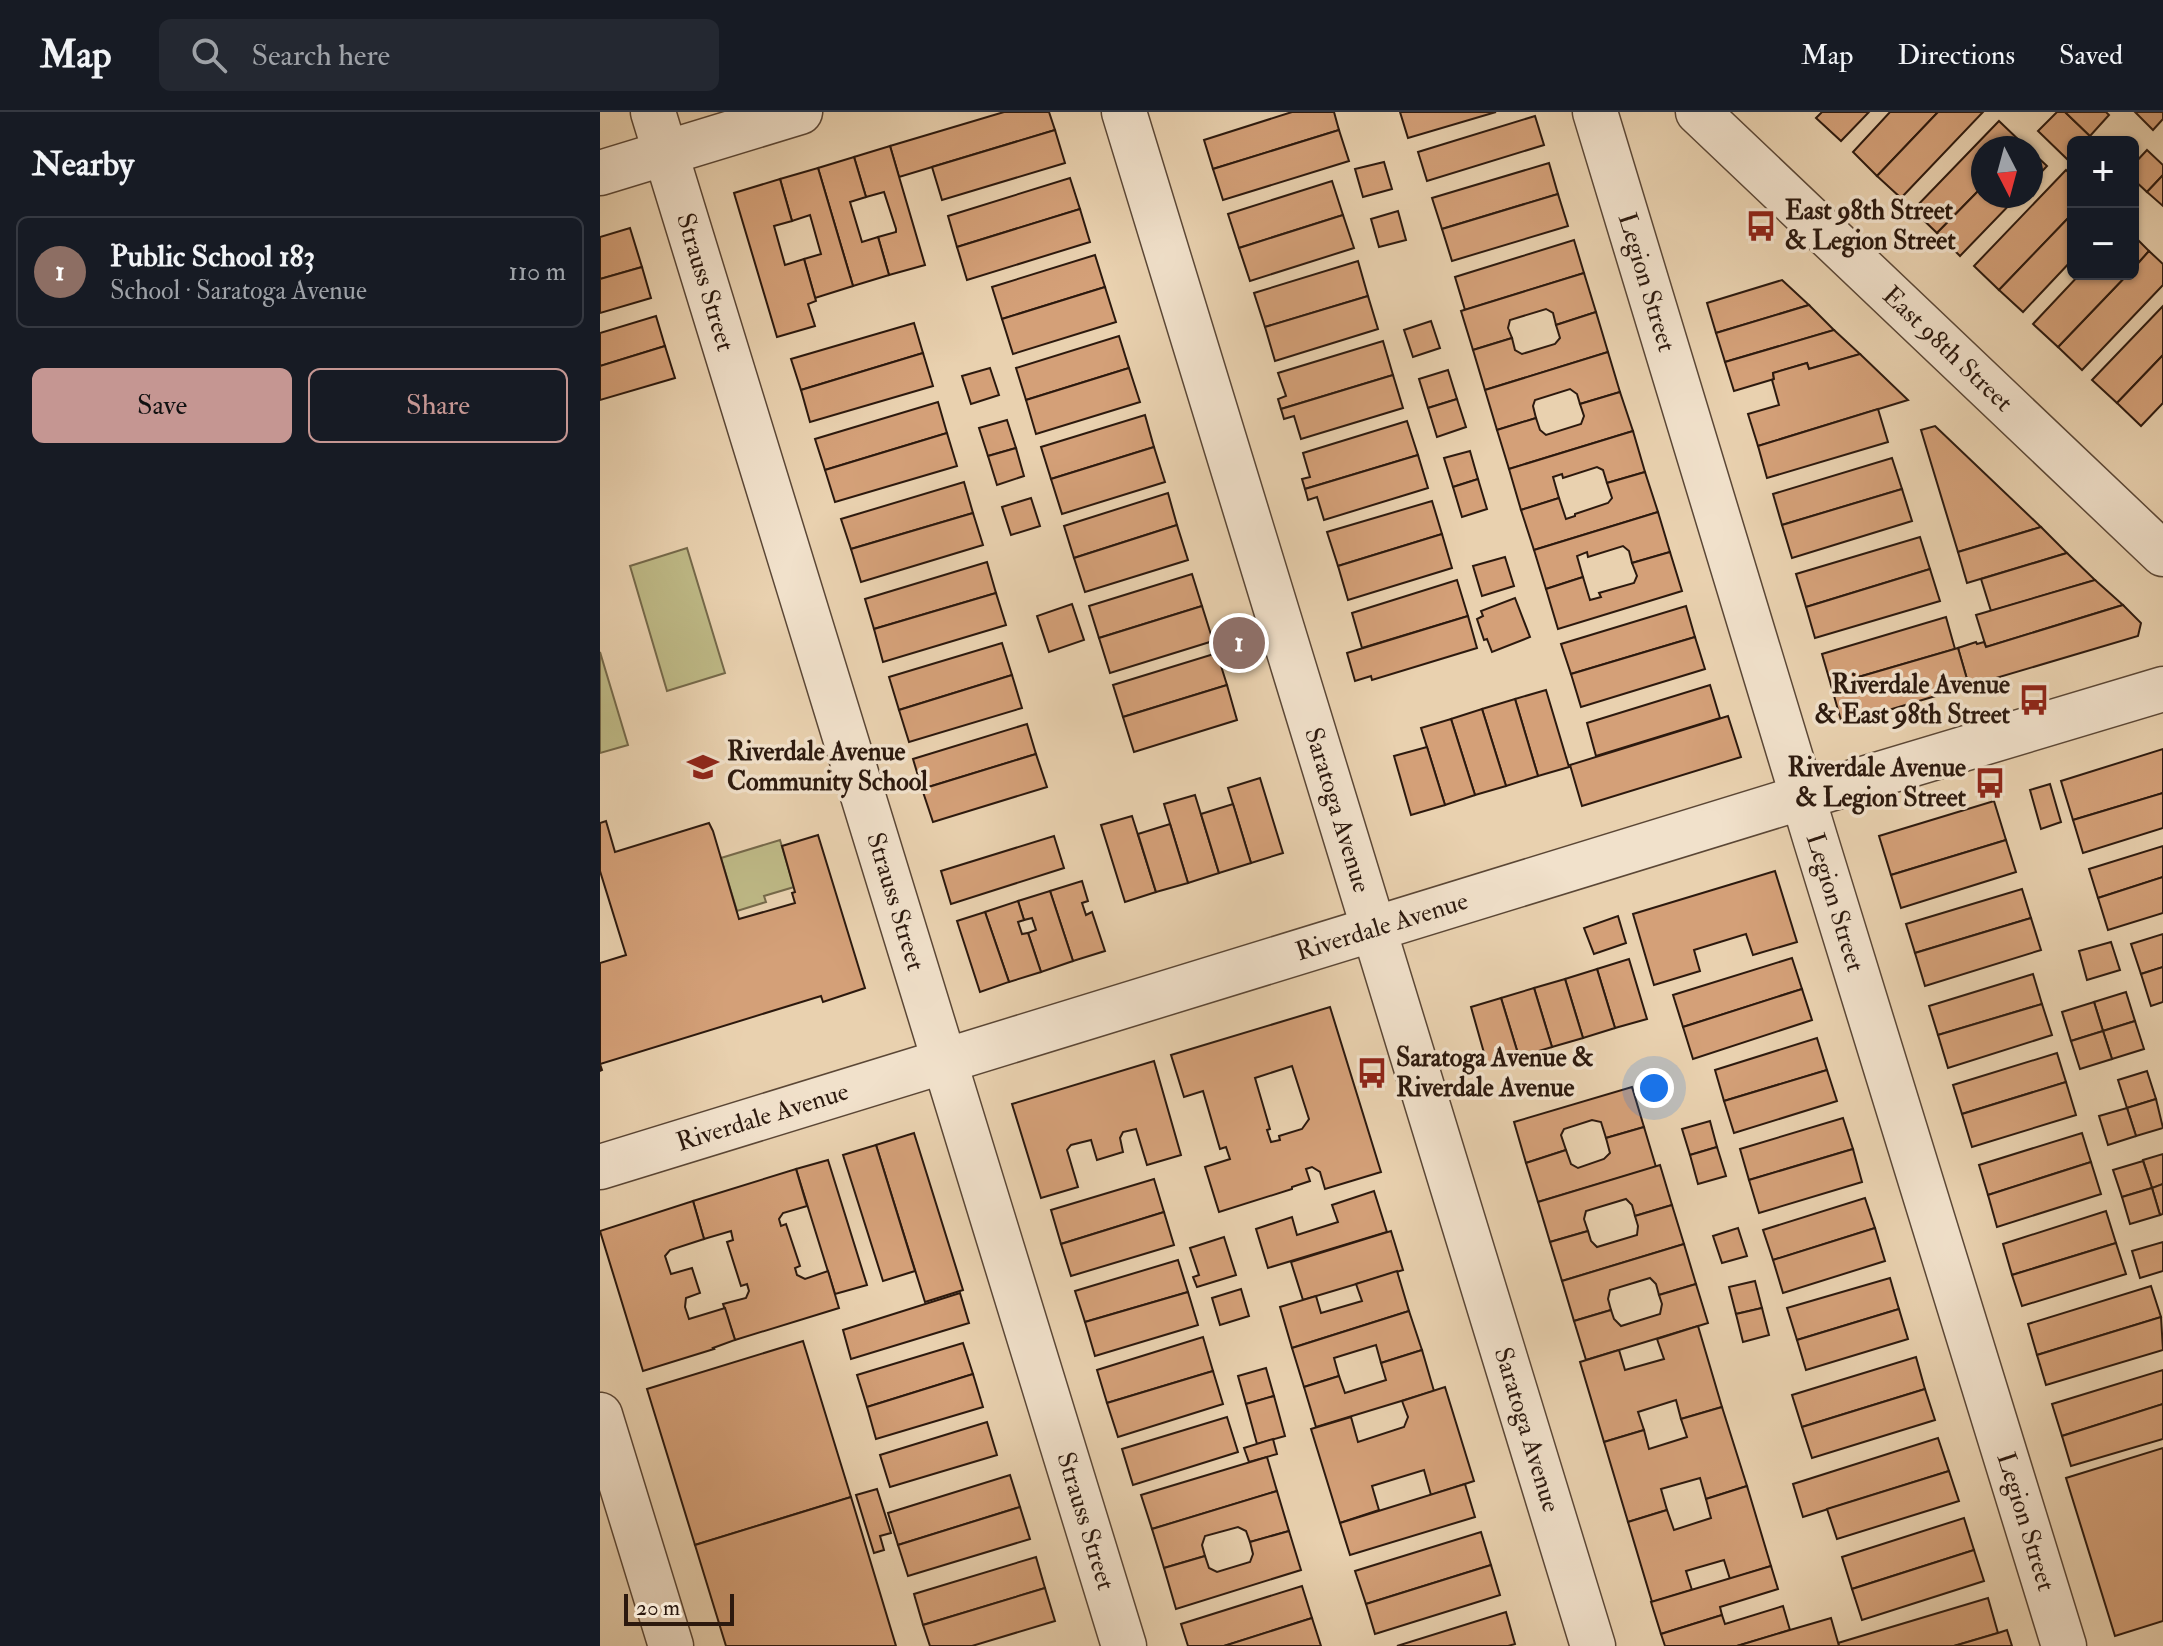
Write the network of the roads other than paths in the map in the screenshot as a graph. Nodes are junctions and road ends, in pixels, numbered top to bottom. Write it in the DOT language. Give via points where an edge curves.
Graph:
graph roads {
  1 [pos="653,112"];
  2 [pos="800,112"];
  3 [pos="1124,112"];
  4 [pos="1595,112"];
  5 [pos="1698,112"];
  6 [pos="666,153"];
  7 [pos="600,173"];
  8 [pos="2163,554"];
  9 [pos="2163,689"];
  10 [pos="1803,797"];
  11 [pos="1375,930"];
  12 [pos="945,1060"];
  13 [pos="600,1167"];
  14 [pos="600,1415"];
  15 [pos="671,1646"];
  16 [pos="1124,1646"];
  17 [pos="1593,1646"];
  18 [pos="2064,1646"];
  1 -- 6 [label="street, Strauss Street"];
  2 -- 6 [label="street"];
  3 -- 11 [label="street, Saratoga Avenue"];
  4 -- 10 [label="street, Legion Street"];
  5 -- 8 [label="street, East 98th Street"];
  6 -- 7 [label="street"];
  6 -- 12 [label="street, Strauss Street"];
  9 -- 10 [label="street, Riverdale Avenue"];
  10 -- 11 [label="street, Riverdale Avenue"];
  10 -- 18 [label="street, Legion Street"];
  11 -- 12 [label="street, Riverdale Avenue"];
  11 -- 17 [label="street, Saratoga Avenue"];
  12 -- 13 [label="street, Riverdale Avenue"];
  12 -- 16 [label="street, Strauss Street"];
  14 -- 15 [label="street"];
}
